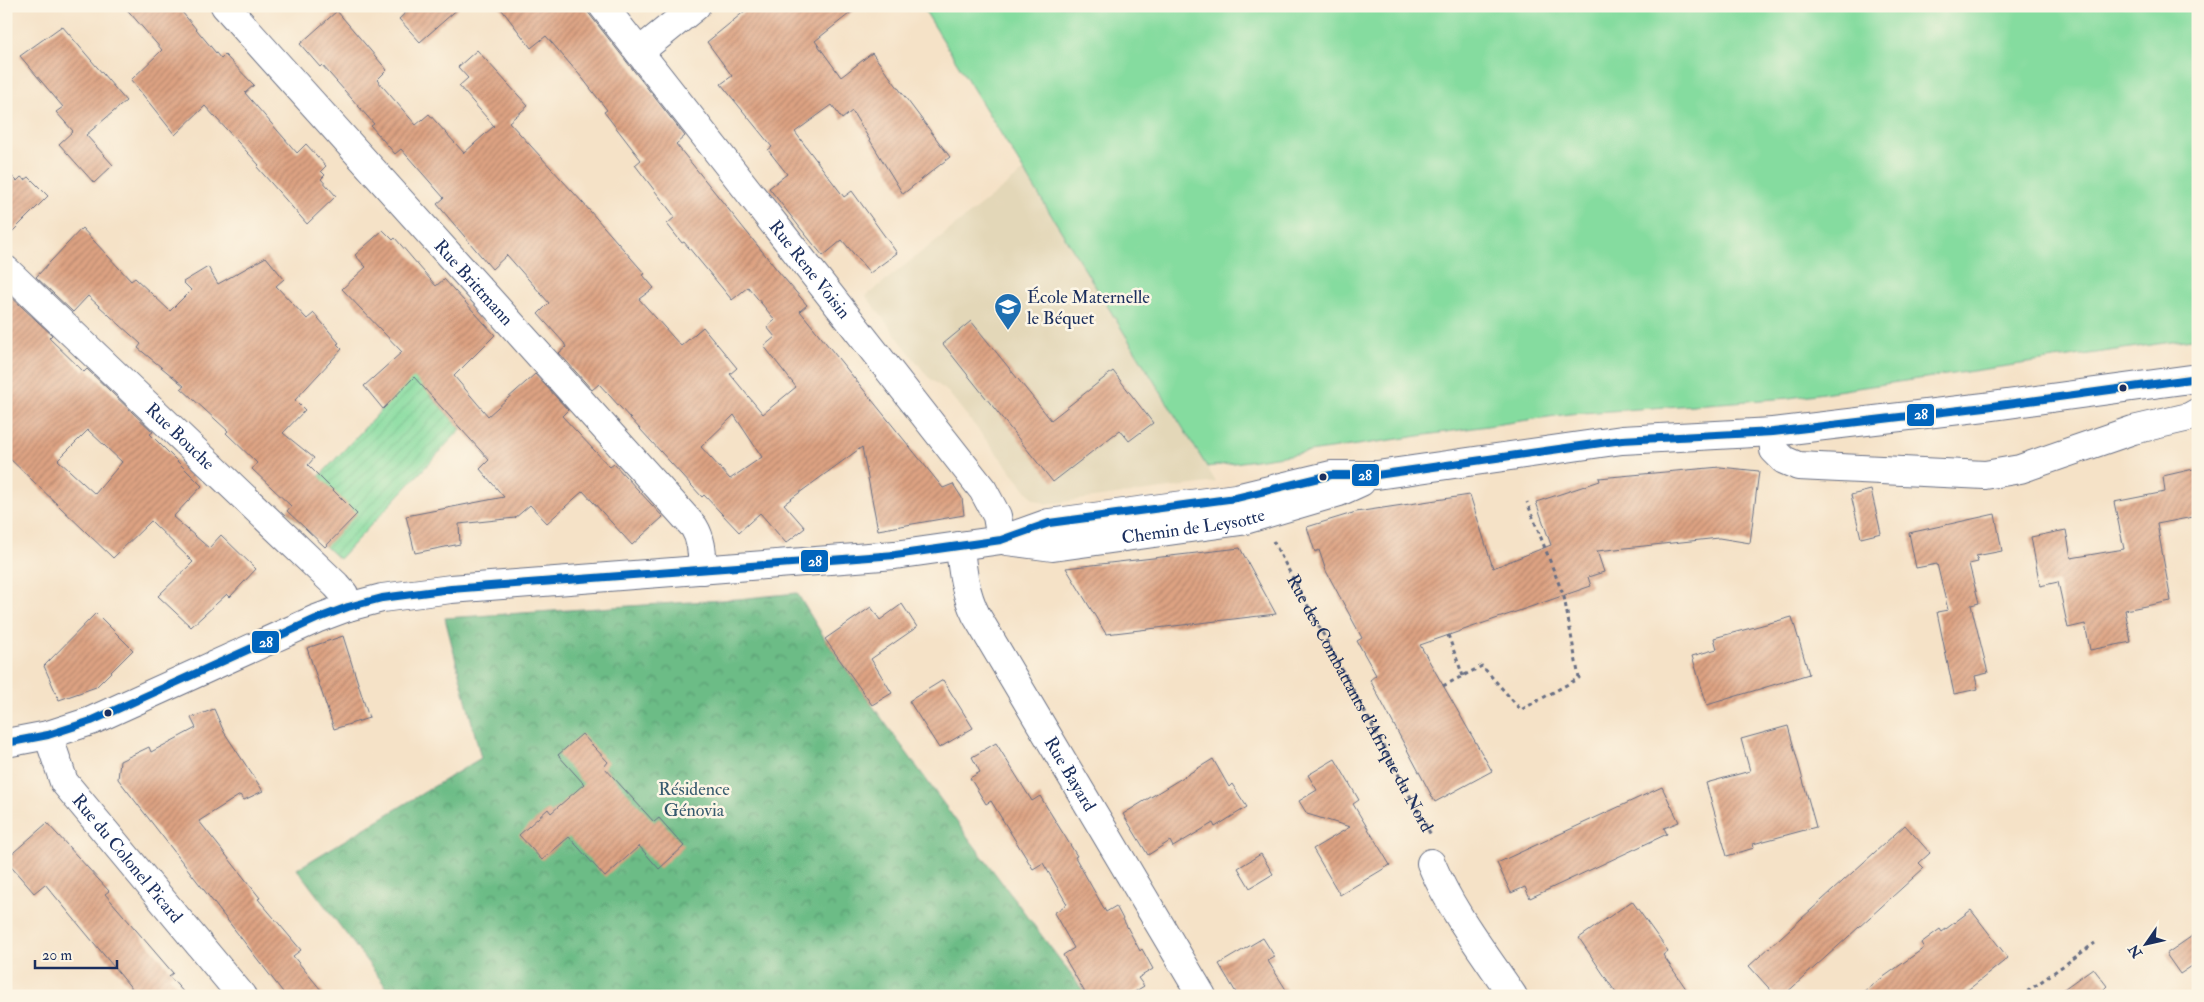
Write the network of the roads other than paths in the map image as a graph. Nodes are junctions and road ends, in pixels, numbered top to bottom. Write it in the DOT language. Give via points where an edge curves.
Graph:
graph roads {
  1 [pos="225,6"];
  2 [pos="603,6"];
  3 [pos="696,6"];
  4 [pos="639,52"];
  5 [pos="6,270"];
  6 [pos="2198,378"];
  7 [pos="2198,412"];
  8 [pos="1773,432"];
  9 [pos="1001,540"];
  10 [pos="960,546"];
  11 [pos="703,570"];
  12 [pos="348,607"];
  13 [pos="48,735"];
  14 [pos="6,743"];
  15 [pos="1431,863"];
  16 [pos="242,996"];
  17 [pos="1202,996"];
  18 [pos="1513,996"];
  1 -- 11 [label="street, Rue Brittmann" via="694,527 701,545"];
  2 -- 4 [label="street, Rue Rene Voisin"];
  3 -- 4 [label="street"];
  4 -- 9 [label="street, Rue Rene Voisin" via="983,490 997,516"];
  5 -- 12 [label="street, Rue Bouche" via="336,585 344,594"];
  6 -- 8 [label="street, Chemin de Leysotte"];
  7 -- 8 [label="street" via="2133,430 2020,469 1985,475 1798,466 1784,460 1774,450"];
  8 -- 9 [label="street, Chemin de Leysotte" via="1622,440 1377,475 1339,492 1241,517 1053,547"];
  9 -- 10 [label="street, Chemin de Leysotte"];
  10 -- 11 [label="street, Chemin de Leysotte" via="853,559"];
  10 -- 17 [label="street, Rue Bayard" via="963,575 976,615"];
  11 -- 12 [label="street, Chemin de Leysotte" via="451,589 382,598"];
  12 -- 13 [label="street, Chemin de Leysotte" via="91,721"];
  13 -- 14 [label="street, Chemin de Leysotte"];
  13 -- 16 [label="street, Rue du Colonel Picard" via="64,782"];
  15 -- 18 [label="street" via="1456,912"];
}
